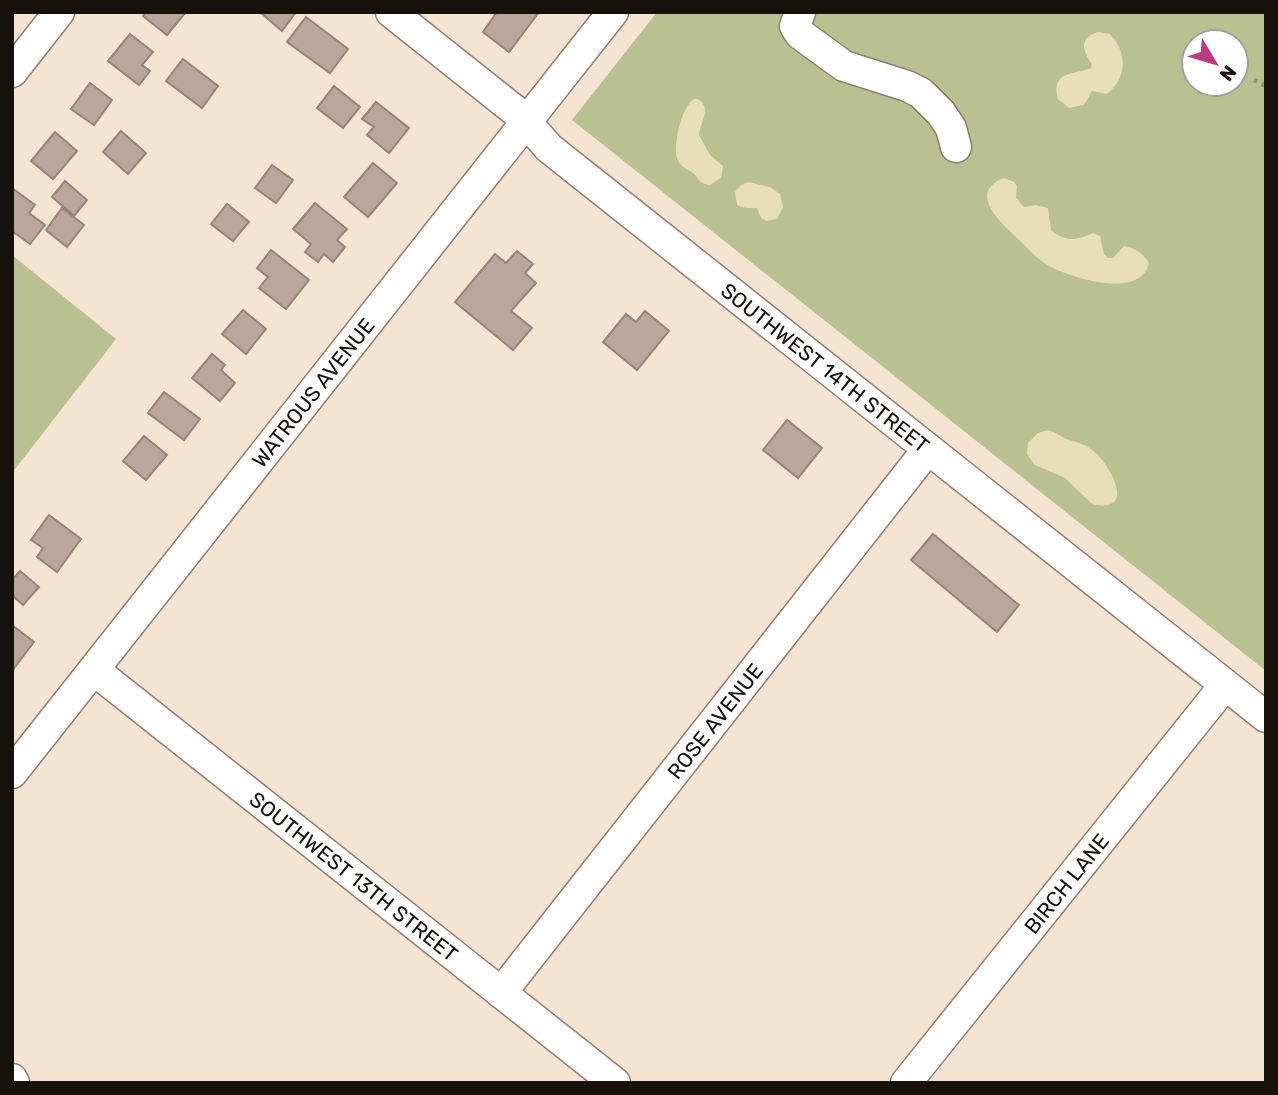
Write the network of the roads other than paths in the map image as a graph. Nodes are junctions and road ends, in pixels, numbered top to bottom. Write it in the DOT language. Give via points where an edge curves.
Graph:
graph roads {
  1 [pos="59,12"];
  2 [pos="391,12"];
  3 [pos="613,12"];
  4 [pos="800,12"];
  5 [pos="12,72"];
  6 [pos="527,123"];
  7 [pos="956,147"];
  8 [pos="928,449"];
  9 [pos="94,670"];
  10 [pos="1225,685"];
  11 [pos="1266,717"];
  12 [pos="12,773"];
  13 [pos="501,993"];
  14 [pos="615,1083"];
  15 [pos="906,1083"];
  1 -- 5 [label="street"];
  2 -- 6 [label="street, SOUTHWEST 14TH STREET"];
  3 -- 6 [label="street, WATROUS AVENUE"];
  4 -- 7 [label="street" via="795,26 800,34 844,66 907,86 933,103 951,128"];
  6 -- 8 [label="street, SOUTHWEST 14TH STREET" via="549,148"];
  6 -- 9 [label="street, WATROUS AVENUE"];
  8 -- 10 [label="street, SOUTHWEST 14TH STREET"];
  8 -- 13 [label="street, ROSE AVENUE"];
  9 -- 12 [label="street, WATROUS AVENUE"];
  9 -- 13 [label="street, SOUTHWEST 13TH STREET"];
  10 -- 11 [label="street, SOUTHWEST 14TH STREET"];
  10 -- 15 [label="street, BIRCH LANE"];
  13 -- 14 [label="street, SOUTHWEST 13TH STREET"];
}
